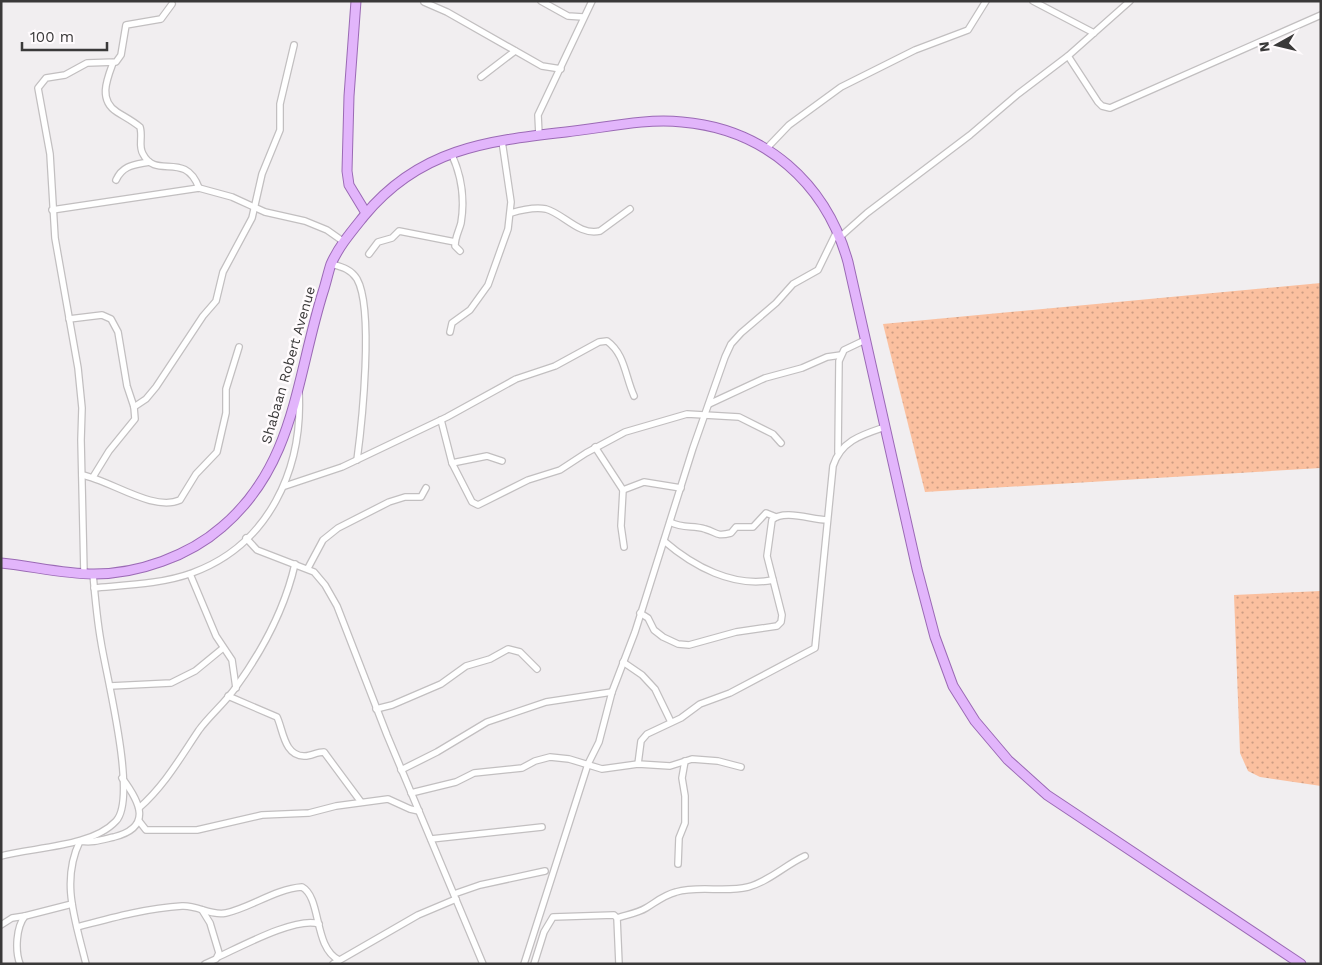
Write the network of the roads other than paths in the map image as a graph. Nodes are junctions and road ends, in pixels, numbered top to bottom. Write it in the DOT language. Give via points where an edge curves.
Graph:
graph roads {
  1 [pos="356,1"];
  2 [pos="541,1"];
  3 [pos="592,1"];
  4 [pos="986,1"];
  5 [pos="1033,1"];
  6 [pos="1130,1"];
  7 [pos="424,2"];
  8 [pos="172,4"];
  9 [pos="1321,15"];
  10 [pos="568,16"];
  11 [pos="582,18"];
  12 [pos="578,31"];
  13 [pos="1094,33"];
  14 [pos="294,45"];
  15 [pos="515,51"];
  16 [pos="1068,56"];
  17 [pos="113,63"];
  18 [pos="561,69"];
  19 [pos="480,77"];
  20 [pos="539,135"];
  21 [pos="502,141"];
  22 [pos="767,148"];
  23 [pos="451,153"];
  24 [pos="149,162"];
  25 [pos="116,180"];
  26 [pos="199,188"];
  27 [pos="254,208"];
  28 [pos="630,209"];
  29 [pos="52,210"];
  30 [pos="366,213"];
  31 [pos="510,213"];
  32 [pos="838,234"];
  33 [pos="346,238"];
  34 [pos="455,242"];
  35 [pos="460,251"];
  36 [pos="368,254"];
  37 [pos="331,264"];
  38 [pos="69,319"];
  39 [pos="450,332"];
  40 [pos="865,340"];
  41 [pos="239,347"];
  42 [pos="841,355"];
  43 [pos="299,383"];
  44 [pos="634,396"];
  45 [pos="709,404"];
  46 [pos="134,407"];
  47 [pos="705,414"];
  48 [pos="441,420"];
  49 [pos="884,427"];
  50 [pos="780,443"];
  51 [pos="595,448"];
  52 [pos="838,452"];
  53 [pos="357,460"];
  54 [pos="502,461"];
  55 [pos="452,463"];
  56 [pos="82,475"];
  57 [pos="93,477"];
  58 [pos="285,486"];
  59 [pos="426,488"];
  60 [pos="681,488"];
  61 [pos="623,490"];
  62 [pos="776,517"];
  63 [pos="827,520"];
  64 [pos="670,522"];
  65 [pos="246,538"];
  66 [pos="664,541"];
  67 [pos="624,547"];
  68 [pos="1,564"];
  69 [pos="294,564"];
  70 [pos="308,568"];
  71 [pos="89,574"];
  72 [pos="190,574"];
  73 [pos="773,580"];
  74 [pos="94,588"];
  75 [pos="640,613"];
  76 [pos="223,648"];
  77 [pos="623,662"];
  78 [pos="537,669"];
  79 [pos="110,686"];
  80 [pos="236,688"];
  81 [pos="612,692"];
  82 [pos="228,696"];
  83 [pos="376,709"];
  84 [pos="670,722"];
  85 [pos="685,761"];
  86 [pos="588,764"];
  87 [pos="638,764"];
  88 [pos="741,767"];
  89 [pos="401,770"];
  90 [pos="122,778"];
  91 [pos="411,793"];
  92 [pos="362,802"];
  93 [pos="139,808"];
  94 [pos="419,811"];
  95 [pos="139,821"];
  96 [pos="542,827"];
  97 [pos="146,830"];
  98 [pos="130,831"];
  99 [pos="431,840"];
  100 [pos="80,841"];
  101 [pos="1,856"];
  102 [pos="805,856"];
  103 [pos="678,864"];
  104 [pos="545,871"];
  105 [pos="455,896"];
  106 [pos="72,904"];
  107 [pos="202,910"];
  108 [pos="25,916"];
  109 [pos="617,918"];
  110 [pos="319,924"];
  111 [pos="1,925"];
  112 [pos="77,927"];
  113 [pos="216,959"];
  114 [pos="339,960"];
  115 [pos="20,964"];
  116 [pos="86,964"];
  117 [pos="205,964"];
  118 [pos="221,964"];
  119 [pos="333,964"];
  120 [pos="483,964"];
  121 [pos="524,964"];
  122 [pos="534,964"];
  123 [pos="619,964"];
  124 [pos="1301,964"];
  1 -- 30 [label="main road" via="347,171 349,184"];
  2 -- 10 [label="street"];
  3 -- 11 [label="street"];
  4 -- 22 [label="street" via="968,30 915,50 841,87 789,125"];
  5 -- 13 [label="street"];
  6 -- 13 [label="street"];
  7 -- 15 [label="street"];
  8 -- 17 [label="street" via="161,19 127,24 121,57"];
  9 -- 16 [label="street" via="1110,108 1098,102"];
  10 -- 11 [label="street"];
  10 -- 12 [label="street"];
  11 -- 12 [label="street"];
  12 -- 18 [label="street"];
  13 -- 16 [label="street"];
  14 -- 27 [label="street" via="280,104 280,130 262,174"];
  15 -- 18 [label="street" via="542,66"];
  15 -- 19 [label="street"];
  16 -- 32 [label="street"];
  17 -- 24 [label="street" via="106,79 106,97 115,111 140,127 142,153"];
  17 -- 29 [label="street" via="82,64 69,74 46,78 39,85 38,95 50,154"];
  18 -- 20 [label="street" via="538,115"];
  20 -- 21 [label="main road, Shabaan Robert Avenue"];
  20 -- 22 [label="main road, Shabaan Robert Avenue" via="642,123 681,122 715,127"];
  21 -- 23 [label="main road, Shabaan Robert Avenue" via="478,144"];
  21 -- 31 [label="street"];
  22 -- 32 [label="main road, Shabaan Robert Avenue" via="806,180 823,203"];
  23 -- 30 [label="main road, Shabaan Robert Avenue" via="402,180"];
  23 -- 34 [label="street" via="462,198"];
  24 -- 25 [label="street" via="126,167"];
  24 -- 26 [label="street" via="187,169"];
  26 -- 27 [label="street" via="232,197"];
  26 -- 29 [label="street"];
  27 -- 33 [label="street" via="305,221"];
  27 -- 46 [label="street" via="248,230 223,272 216,301 156,387"];
  28 -- 31 [label="street" via="594,232 547,209"];
  29 -- 38 [label="street"];
  30 -- 33 [label="main road, Shabaan Robert Avenue"];
  31 -- 39 [label="street" via="508,229 488,285 470,310 452,322"];
  32 -- 40 [label="main road, Shabaan Robert Avenue"];
  32 -- 45 [label="street" via="818,270 792,284 731,344"];
  33 -- 37 [label="main road, Shabaan Robert Avenue"];
  34 -- 35 [label="street"];
  34 -- 36 [label="street" via="399,231 392,238 378,242"];
  37 -- 43 [label="main road, Shabaan Robert Avenue"];
  37 -- 53 [label="street" via="352,272 358,280 365,314 364,397"];
  38 -- 46 [label="street" via="102,315 115,324"];
  38 -- 56 [label="street" via="82,408"];
  40 -- 42 [label="street" via="848,347"];
  40 -- 49 [label="main road, Shabaan Robert Avenue"];
  41 -- 57 [label="street" via="226,389 226,413 217,452 196,474 180,500 165,504"];
  42 -- 45 [label="street" via="765,378"];
  42 -- 52 [label="street"];
  43 -- 58 [label="street" via="297,449"];
  43 -- 71 [label="main road, Shabaan Robert Avenue" via="274,463 255,494 222,528 179,555 146,566"];
  44 -- 48 [label="street" via="622,357 616,348 604,341 562,364 516,379"];
  45 -- 47 [label="street"];
  46 -- 57 [label="street" via="134,419"];
  47 -- 50 [label="street" via="746,419 773,434"];
  47 -- 51 [label="street" via="688,414 637,427"];
  47 -- 60 [label="street"];
  48 -- 53 [label="street"];
  48 -- 55 [label="street"];
  49 -- 52 [label="street" via="854,439"];
  49 -- 124 [label="main road, Shabaan Robert Avenue" via="936,637 953,686 975,721 1008,760 1047,795"];
  51 -- 55 [label="street" via="560,470 528,480 478,505 472,502"];
  51 -- 61 [label="street"];
  52 -- 63 [label="street" via="830,482"];
  53 -- 58 [label="street" via="326,474"];
  54 -- 55 [label="street" via="487,456"];
  56 -- 57 [label="street"];
  56 -- 71 [label="street"];
  58 -- 65 [label="street" via="269,514"];
  59 -- 70 [label="street" via="421,497 389,502 329,534 316,550"];
  60 -- 61 [label="street" via="644,482"];
  60 -- 64 [label="street"];
  61 -- 67 [label="street" via="621,526"];
  62 -- 63 [label="street"];
  62 -- 64 [label="street" via="766,513 754,527 736,527 723,535"];
  62 -- 73 [label="street" via="770,526 767,551"];
  63 -- 84 [label="street" via="816,648"];
  64 -- 66 [label="street"];
  65 -- 69 [label="street" via="258,550"];
  65 -- 72 [label="street" via="224,556"];
  66 -- 73 [label="street" via="692,562 741,582"];
  66 -- 75 [label="street"];
  68 -- 71 [label="main road, Shabaan Robert Avenue"];
  69 -- 70 [label="street"];
  69 -- 80 [label="street" via="289,586 271,629"];
  70 -- 83 [label="street" via="320,578 337,606"];
  71 -- 74 [label="street"];
  72 -- 74 [label="street"];
  72 -- 76 [label="street"];
  73 -- 75 [label="street" via="782,615 781,622 770,628 736,632 698,644 678,644 654,630 648,618"];
  74 -- 79 [label="street"];
  75 -- 77 [label="street"];
  76 -- 79 [label="street" via="171,684"];
  76 -- 80 [label="street" via="232,660"];
  77 -- 81 [label="street"];
  77 -- 84 [label="street" via="655,689"];
  78 -- 83 [label="street" via="520,652 508,649 490,660 466,666 426,691"];
  79 -- 90 [label="street"];
  80 -- 82 [label="street"];
  81 -- 86 [label="street" via="599,742"];
  81 -- 89 [label="street" via="546,702 486,722"];
  82 -- 92 [label="street" via="277,717 283,738 297,754 326,754"];
  82 -- 93 [label="street" via="201,728 169,777"];
  83 -- 89 [label="street"];
  84 -- 87 [label="street" via="643,737"];
  85 -- 87 [label="street" via="670,766"];
  85 -- 88 [label="street" via="704,759"];
  85 -- 103 [label="street" via="682,778 685,823 679,840"];
  86 -- 87 [label="street" via="602,769"];
  86 -- 91 [label="street" via="550,757 522,768 474,773 456,782"];
  86 -- 121 [label="street"];
  89 -- 91 [label="street"];
  90 -- 93 [label="street"];
  90 -- 100 [label="street" via="120,816 103,831"];
  91 -- 94 [label="street"];
  92 -- 94 [label="street" via="391,799"];
  92 -- 97 [label="street" via="309,813 262,815 197,830"];
  93 -- 95 [label="street"];
  94 -- 99 [label="street"];
  95 -- 97 [label="street"];
  95 -- 98 [label="street"];
  96 -- 99 [label="street"];
  97 -- 98 [label="street"];
  98 -- 100 [label="street" via="100,842"];
  99 -- 105 [label="street"];
  100 -- 101 [label="street"];
  100 -- 106 [label="street" via="69,873"];
  102 -- 109 [label="street" via="748,887 679,891 645,909"];
  104 -- 105 [label="street" via="480,885"];
  105 -- 114 [label="street"];
  105 -- 120 [label="street"];
  106 -- 108 [label="street"];
  106 -- 112 [label="street"];
  107 -- 110 [label="street" via="227,913 302,886 313,904"];
  107 -- 112 [label="street" via="180,906"];
  107 -- 113 [label="street" via="219,949"];
  108 -- 111 [label="street" via="12,918"];
  108 -- 115 [label="street" via="21,922 17,950"];
  109 -- 122 [label="street" via="612,915 553,917 544,932"];
  109 -- 123 [label="street"];
  110 -- 113 [label="street" via="309,922 290,927"];
  110 -- 114 [label="street" via="328,952"];
  112 -- 116 [label="street"];
  113 -- 117 [label="street"];
  113 -- 118 [label="street"];
  114 -- 119 [label="street"];
}
